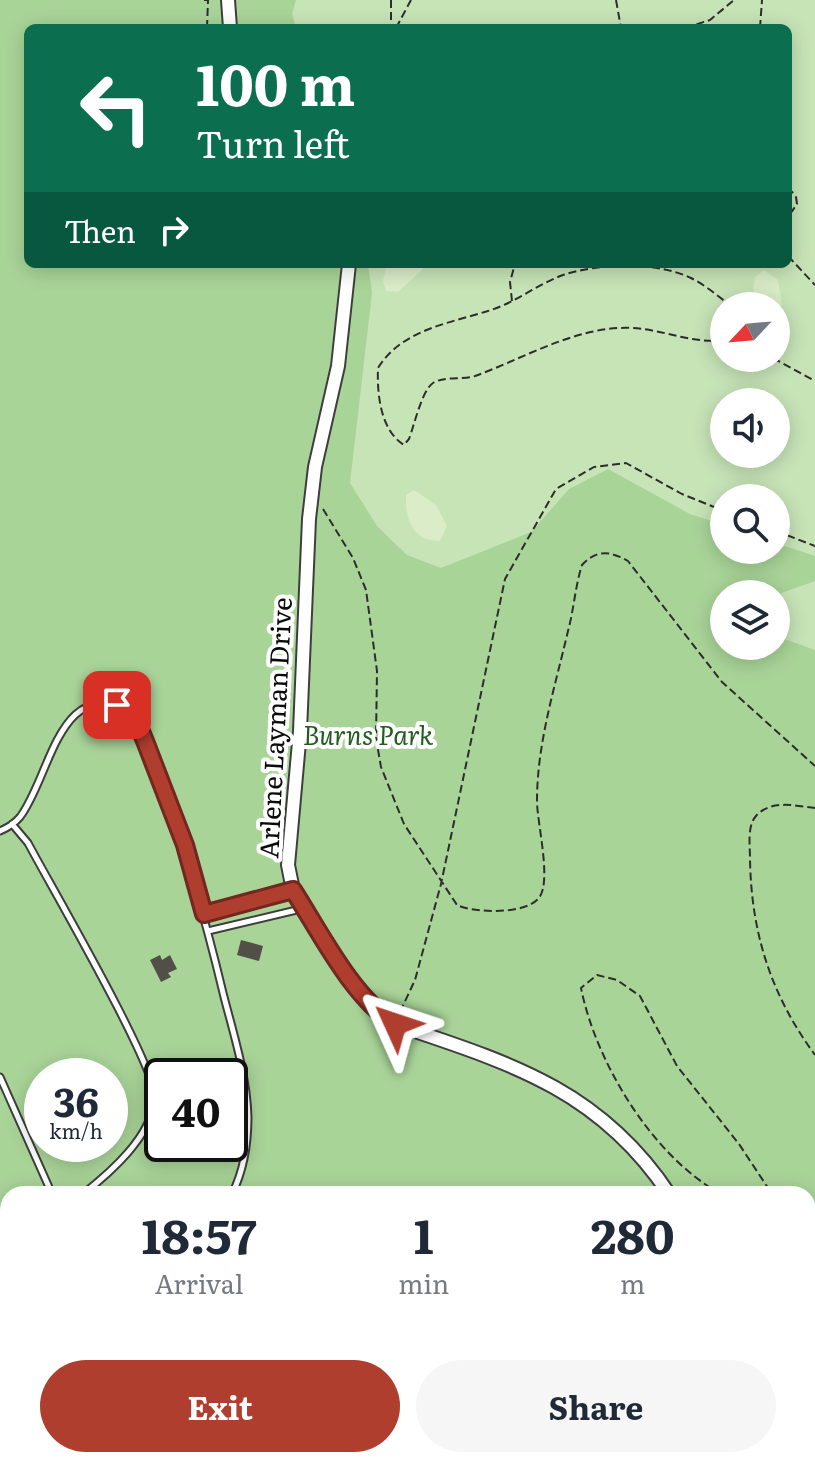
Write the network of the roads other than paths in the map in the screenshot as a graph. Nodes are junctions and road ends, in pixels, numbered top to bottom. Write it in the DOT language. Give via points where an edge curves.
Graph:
graph roads {
  1 [pos="228,0"];
  2 [pos="230,24"];
  3 [pos="349,268"];
  4 [pos="12,824"];
  5 [pos="0,831"];
  6 [pos="293,890"];
  7 [pos="305,908"];
  8 [pos="204,914"];
  9 [pos="208,931"];
  10 [pos="0,1077"];
  11 [pos="48,1186"];
  12 [pos="94,1186"];
  13 [pos="235,1186"];
  14 [pos="663,1186"];
  1 -- 2 [label="street"];
  3 -- 6 [label="street, Arlene Layman Drive" via="338,366 312,487 288,865"];
  4 -- 5 [label="lane"];
  4 -- 8 [label="lane" via="21,817 66,722 105,702 117,705 135,717 145,741 185,845"];
  4 -- 12 [label="lane" via="28,843 141,1054 156,1095 142,1133"];
  6 -- 7 [label="street, Arlene Layman Drive"];
  6 -- 8 [label="lane"];
  7 -- 9 [label="lane"];
  7 -- 14 [label="street, Arlene Layman Drive" via="353,983 384,1016 522,1070 574,1098 629,1141"];
  8 -- 9 [label="lane"];
  9 -- 13 [label="lane" via="248,1114 244,1161"];
  10 -- 11 [label="lane"];
}
